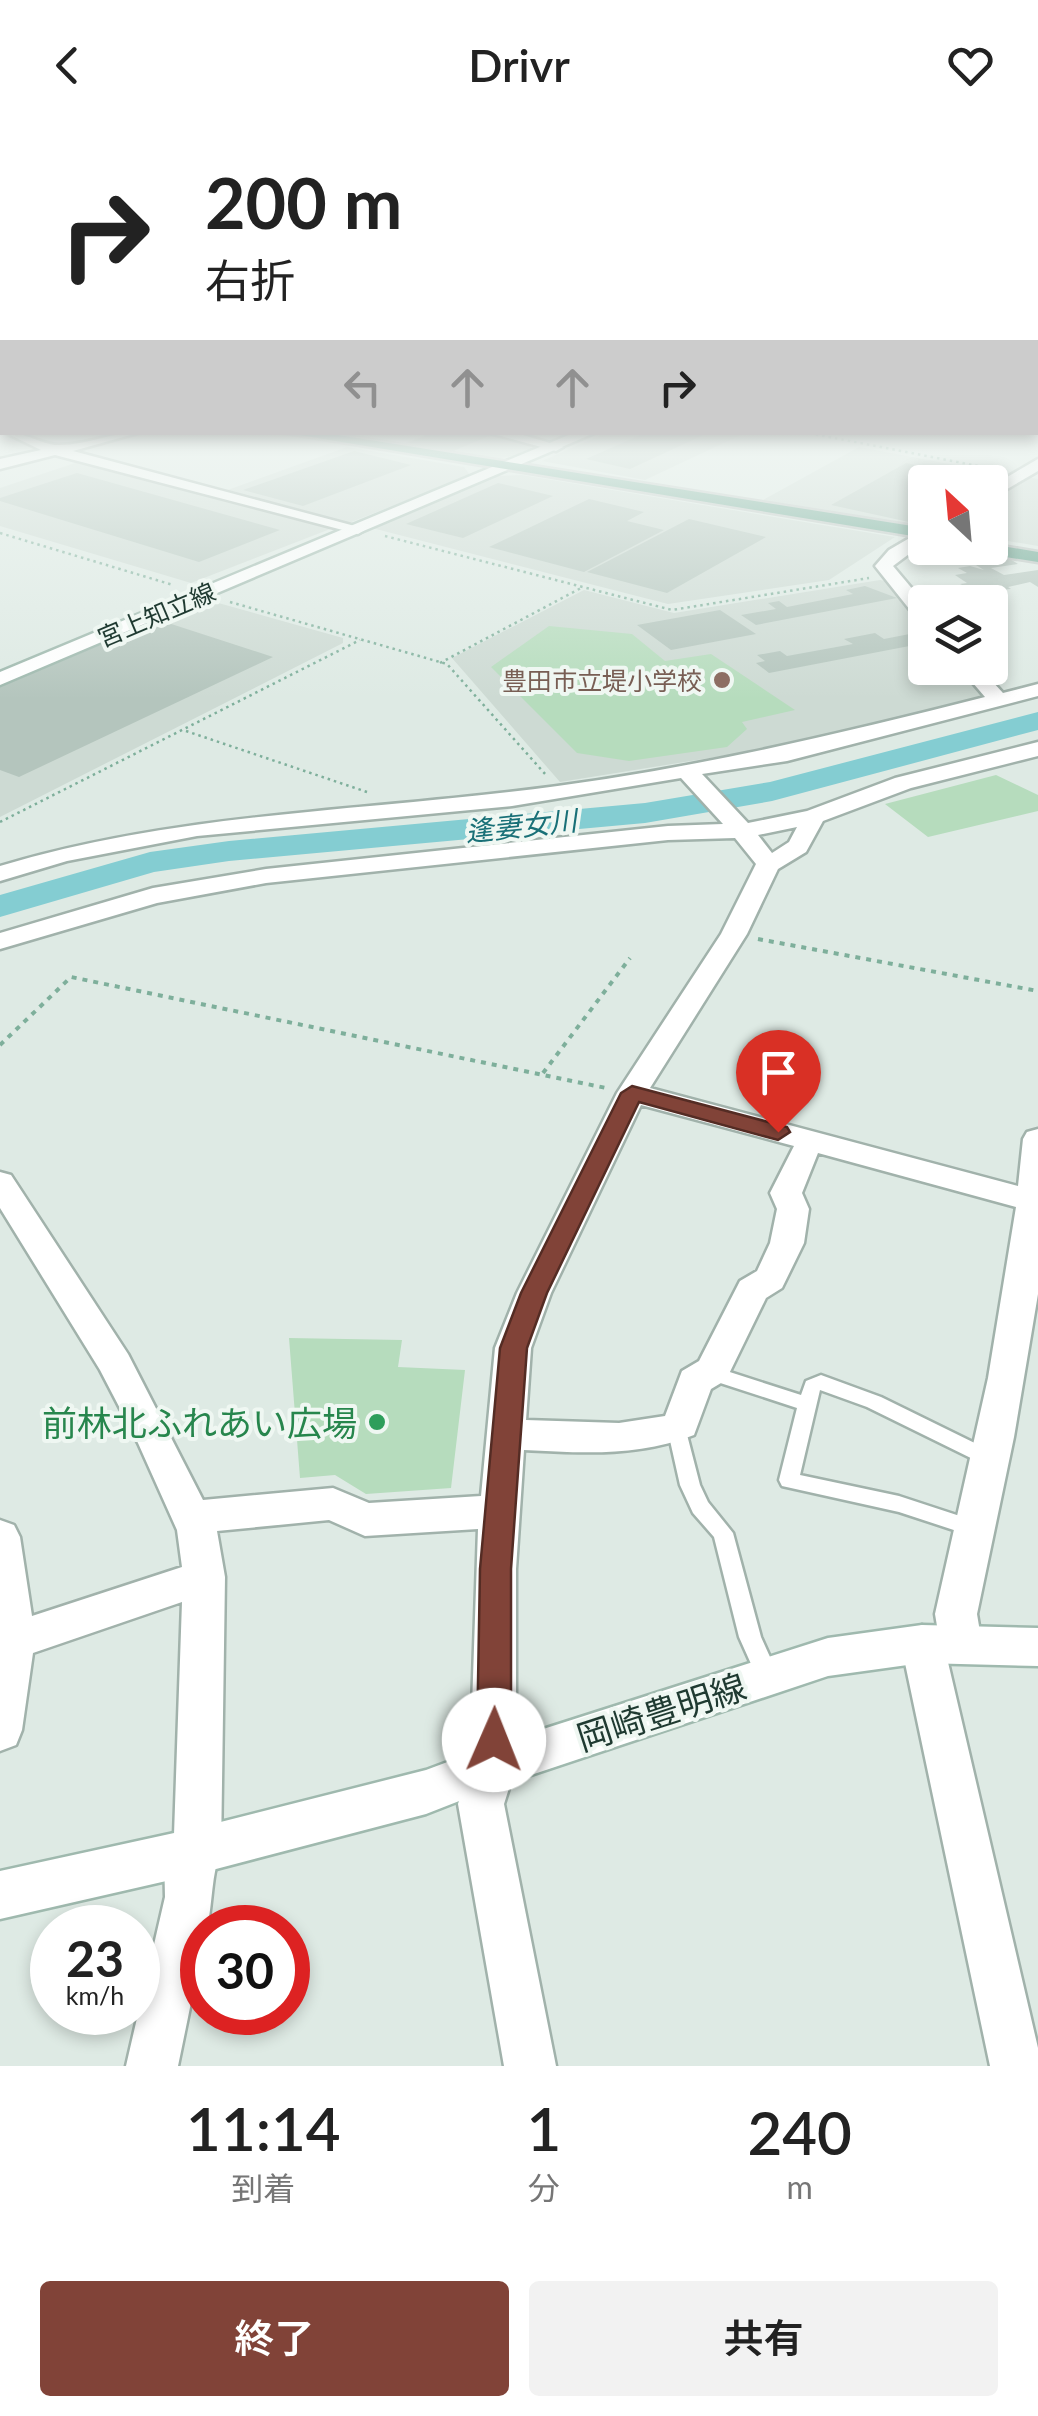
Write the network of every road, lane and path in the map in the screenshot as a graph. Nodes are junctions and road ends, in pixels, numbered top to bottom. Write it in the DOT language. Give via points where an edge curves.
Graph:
graph roads {
  1 [pos="317,518"];
  2 [pos="384,518"];
  3 [pos="818,518"];
  4 [pos="358,529"];
  5 [pos="0,533"];
  6 [pos="908,533"];
  7 [pos="908,547"];
  8 [pos="1008,548"];
  9 [pos="1008,551"];
  10 [pos="1038,554"];
  11 [pos="889,575"];
  12 [pos="583,587"];
  13 [pos="204,594"];
  14 [pos="908,597"];
  15 [pos="360,640"];
  16 [pos="440,662"];
  17 [pos="0,679"];
  18 [pos="985,685"];
  19 [pos="1038,690"];
  20 [pos="997,699"];
  21 [pos="184,730"];
  22 [pos="1038,749"];
  23 [pos="689,774"];
  24 [pos="560,791"];
  25 [pos="384,810"];
  26 [pos="813,817"];
  27 [pos="0,822"];
  28 [pos="736,825"];
  29 [pos="768,864"];
  30 [pos="0,874"];
  31 [pos="734,934"];
  32 [pos="0,941"];
  33 [pos="630,958"];
  34 [pos="1038,991"];
  35 [pos="0,1044"];
  36 [pos="543,1074"];
  37 [pos="632,1093"];
  38 [pos="1038,1139"];
  39 [pos="803,1154"];
  40 [pos="0,1182"];
  41 [pos="1034,1201"];
  42 [pos="710,1372"];
  43 [pos="807,1404"];
  44 [pos="676,1428"];
  45 [pos="505,1434"];
  46 [pos="992,1460"];
  47 [pos="502,1512"];
  48 [pos="192,1518"];
  49 [pos="976,1530"];
  50 [pos="0,1537"];
  51 [pos="204,1577"];
  52 [pos="942,1644"];
  53 [pos="1038,1648"];
  54 [pos="8,1657"];
  55 [pos="768,1676"];
  56 [pos="0,1730"];
  57 [pos="493,1766"];
  58 [pos="193,1852"];
  59 [pos="0,1895"];
  60 [pos="152,2066"];
  61 [pos="530,2066"];
  62 [pos="1016,2066"];
  1 -- 4 [label="street"];
  2 -- 4 [label="street, 宮上知立線"];
  3 -- 6 [label="main road"];
  4 -- 12 [label="path"];
  4 -- 13 [label="street, 宮上知立線"];
  5 -- 13 [label="path"];
  7 -- 11 [label="street" via="884,566"];
  8 -- 10 [label="main road"];
  9 -- 10 [label="main road"];
  11 -- 12 [label="path" via="672,610"];
  11 -- 14 [label="street"];
  12 -- 16 [label="path"];
  13 -- 15 [label="path"];
  13 -- 17 [label="street, 宮上知立線"];
  15 -- 16 [label="path"];
  15 -- 21 [label="path"];
  16 -- 24 [label="path"];
  18 -- 20 [label="street"];
  19 -- 20 [label="street"];
  20 -- 23 [label="street"];
  21 -- 25 [label="path" via="369,793"];
  21 -- 27 [label="path"];
  22 -- 26 [label="street" via="903,782"];
  23 -- 24 [label="street"];
  23 -- 28 [label="street"];
  24 -- 25 [label="street"];
  25 -- 30 [label="street" via="129,840"];
  26 -- 28 [label="street"];
  26 -- 29 [label="street" via="805,841"];
  28 -- 29 [label="street"];
  28 -- 32 [label="street" via="266,876 153,896"];
  29 -- 31 [label="street"];
  31 -- 34 [label="path"];
  31 -- 37 [label="street"];
  33 -- 36 [label="path"];
  35 -- 36 [label="path" via="71,976"];
  36 -- 37 [label="path"];
  37 -- 41 [label="street"];
  37 -- 45 [label="street" via="527,1311 514,1348"];
  38 -- 41 [label="street"];
  39 -- 42 [label="street" via="786,1193 793,1210 787,1243 770,1280 752,1290"];
  40 -- 48 [label="street" via="115,1364"];
  41 -- 46 [label="street"];
  42 -- 43 [label="lane"];
  42 -- 44 [label="street" via="696,1381"];
  43 -- 46 [label="lane" via="812,1386 821,1382"];
  43 -- 49 [label="lane" via="789,1480"];
  44 -- 45 [label="street" via="624,1437"];
  44 -- 55 [label="lane" via="690,1486 722,1534 750,1637"];
  45 -- 47 [label="street"];
  46 -- 49 [label="street"];
  47 -- 48 [label="street" via="365,1520 333,1504"];
  47 -- 57 [label="street"];
  48 -- 51 [label="street"];
  49 -- 52 [label="street"];
  50 -- 54 [label="street"];
  51 -- 54 [label="street"];
  51 -- 58 [label="street"];
  52 -- 53 [label="street, 岡崎豊明線"];
  52 -- 55 [label="street, 岡崎豊明線" via="828,1656"];
  52 -- 62 [label="street"];
  54 -- 56 [label="street"];
  55 -- 57 [label="street, 岡崎豊明線"];
  57 -- 58 [label="street, 岡崎豊明線" via="426,1792"];
  57 -- 61 [label="street" via="481,1804"];
  58 -- 59 [label="street, 岡崎豊明線"];
  58 -- 60 [label="street"];
}
